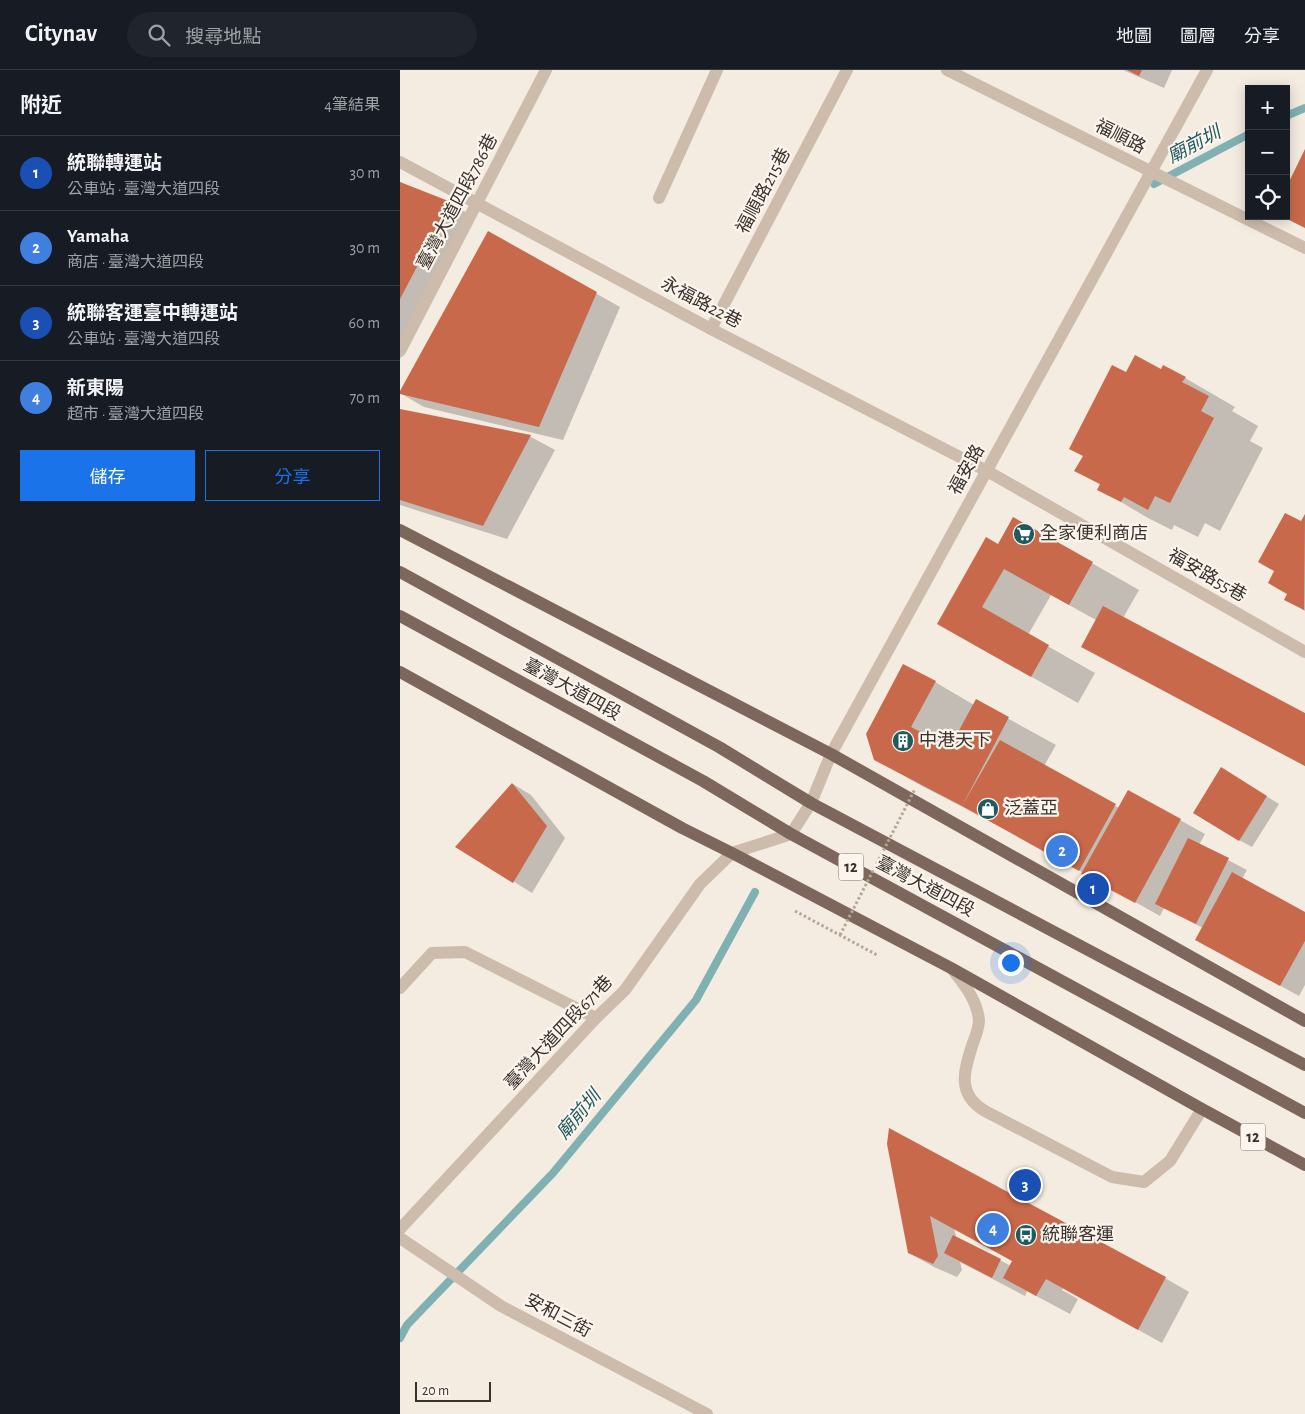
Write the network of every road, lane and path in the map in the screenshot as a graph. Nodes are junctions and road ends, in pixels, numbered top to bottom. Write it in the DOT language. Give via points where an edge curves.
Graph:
graph roads {
  1 [pos="546,70"];
  2 [pos="717,70"];
  3 [pos="847,70"];
  4 [pos="948,70"];
  5 [pos="1207,70"];
  6 [pos="400,162"];
  7 [pos="1151,172"];
  8 [pos="659,198"];
  9 [pos="477,203"];
  10 [pos="1305,248"];
  11 [pos="711,329"];
  12 [pos="400,351"];
  13 [pos="987,471"];
  14 [pos="400,530"];
  15 [pos="400,572"];
  16 [pos="400,616"];
  17 [pos="1305,652"];
  18 [pos="400,672"];
  19 [pos="831,754"];
  20 [pos="915,789"];
  21 [pos="811,803"];
  22 [pos="791,834"];
  23 [pos="732,852"];
  24 [pos="795,911"];
  25 [pos="840,935"];
  26 [pos="877,955"];
  27 [pos="952,968"];
  28 [pos="400,988"];
  29 [pos="596,1018"];
  30 [pos="1305,1021"];
  31 [pos="1305,1065"];
  32 [pos="1202,1109"];
  33 [pos="1305,1113"];
  34 [pos="1305,1165"];
  35 [pos="400,1230"];
  36 [pos="400,1238"];
  37 [pos="707,1414"];
  1 -- 9 [label="street, 臺灣大道四段786巷"];
  2 -- 8 [label="street"];
  3 -- 11 [label="street, 福順路215巷"];
  4 -- 7 [label="street, 福順路"];
  5 -- 7 [label="street, 福安路"];
  6 -- 9 [label="street, 永福路22巷"];
  7 -- 10 [label="street, 福順路"];
  7 -- 13 [label="street, 福安路"];
  9 -- 11 [label="street, 永福路22巷"];
  9 -- 12 [label="street, 臺灣大道四段786巷"];
  11 -- 13 [label="street, 永福路22巷"];
  13 -- 17 [label="street, 福安路55巷"];
  13 -- 19 [label="street, 福安路"];
  14 -- 19 [label="main road"];
  15 -- 21 [label="main road, 臺灣大道四段 / 12" via="719,747"];
  16 -- 22 [label="main road, 臺灣大道四段 / 12" via="703,781"];
  18 -- 23 [label="main road, 12" via="682,828"];
  19 -- 21 [label="street, 福安路"];
  19 -- 30 [label="main road"];
  20 -- 25 [label="path, bridge"];
  21 -- 22 [label="street, 福安路"];
  21 -- 31 [label="main road, 臺灣大道四段 / 12"];
  22 -- 23 [label="street"];
  22 -- 33 [label="main road, 臺灣大道四段 / 12"];
  23 -- 27 [label="main road, 12"];
  23 -- 29 [label="street, 臺灣大道四段671巷" via="700,884 625,990"];
  24 -- 25 [label="path"];
  25 -- 26 [label="path"];
  27 -- 32 [label="main road, 12"];
  27 -- 32 [label="street" via="967,988 978,1014 978,1030 964,1081 971,1099 985,1112 1112,1177 1144,1182 1170,1161"];
  28 -- 29 [label="street" via="432,953 465,952"];
  29 -- 35 [label="street, 臺灣大道四段671巷"];
  32 -- 34 [label="main road, 12"];
  36 -- 37 [label="street, 安和三街" via="501,1306"];
}
